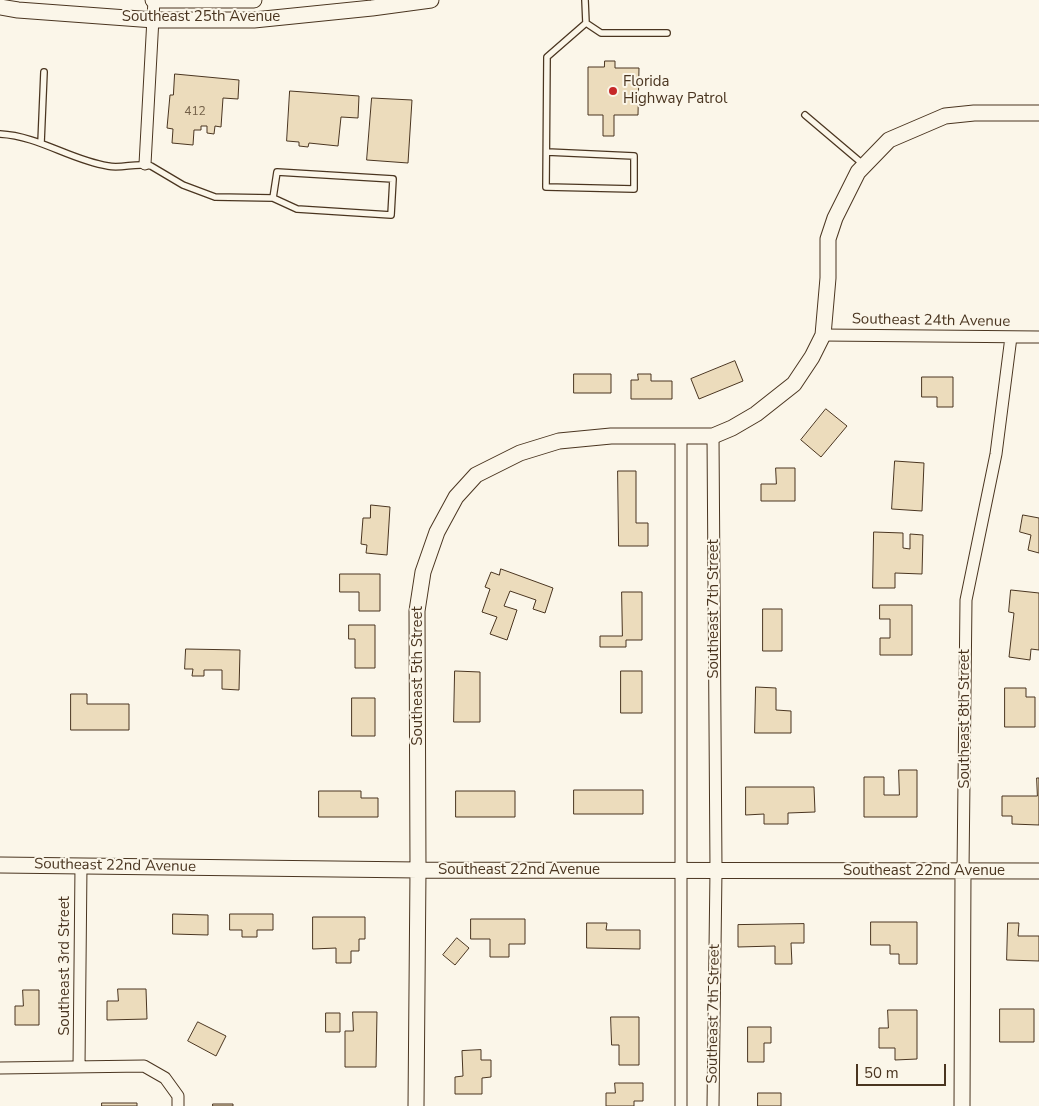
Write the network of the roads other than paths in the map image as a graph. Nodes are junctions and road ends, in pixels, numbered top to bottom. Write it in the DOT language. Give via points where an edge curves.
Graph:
graph roads {
  1 [pos="154,0"];
  2 [pos="254,0"];
  3 [pos="431,0"];
  4 [pos="585,0"];
  5 [pos="0,7"];
  6 [pos="154,20"];
  7 [pos="586,23"];
  8 [pos="667,33"];
  9 [pos="44,72"];
  10 [pos="1039,114"];
  11 [pos="805,115"];
  12 [pos="0,134"];
  13 [pos="42,143"];
  14 [pos="547,152"];
  15 [pos="145,164"];
  16 [pos="861,169"];
  17 [pos="272,198"];
  18 [pos="823,335"];
  19 [pos="1011,337"];
  20 [pos="1039,337"];
  21 [pos="681,436"];
  22 [pos="713,436"];
  23 [pos="0,865"];
  24 [pos="81,866"];
  25 [pos="418,870"];
  26 [pos="682,870"];
  27 [pos="716,870"];
  28 [pos="963,871"];
  29 [pos="1039,871"];
  30 [pos="80,1066"];
  31 [pos="0,1068"];
  32 [pos="178,1106"];
  33 [pos="416,1106"];
  34 [pos="681,1106"];
  35 [pos="713,1106"];
  36 [pos="962,1106"];
  1 -- 2 [label="street, Southeast 25th Avenue"];
  1 -- 6 [label="street"];
  3 -- 6 [label="street, Southeast 25th Avenue" via="254,20"];
  4 -- 7 [label="lane"];
  5 -- 6 [label="street, Southeast 25th Avenue"];
  6 -- 15 [label="street"];
  7 -- 8 [label="lane" via="601,33"];
  7 -- 14 [label="lane" via="547,57"];
  9 -- 13 [label="lane"];
  10 -- 16 [label="street" via="945,116 889,140"];
  11 -- 16 [label="lane"];
  12 -- 13 [label="lane"];
  13 -- 15 [label="lane" via="71,156 110,167"];
  14 -- 14 [label="lane" via="546,187 634,189 634,156"];
  15 -- 17 [label="lane" via="183,186 215,197"];
  16 -- 18 [label="street" via="835,218 828,239"];
  17 -- 17 [label="lane" via="297,209 391,215 393,179 277,172"];
  18 -- 19 [label="street, Southeast 24th Avenue"];
  18 -- 22 [label="street" via="794,384 756,414"];
  19 -- 20 [label="street, Southeast 24th Avenue"];
  19 -- 28 [label="street, Southeast 8th Street" via="996,454 966,600"];
  21 -- 22 [label="street, Southeast 5th Street"];
  21 -- 25 [label="street, Southeast 5th Street" via="611,436 559,441 520,452 476,475 456,497 437,532 423,572 417,611"];
  21 -- 26 [label="street"];
  22 -- 27 [label="street, Southeast 7th Street"];
  23 -- 24 [label="street, Southeast 22nd Avenue"];
  24 -- 25 [label="street, Southeast 22nd Avenue"];
  24 -- 30 [label="street, Southeast 3rd Street"];
  25 -- 26 [label="street, Southeast 22nd Avenue"];
  25 -- 33 [label="street, Southeast 5th Street"];
  26 -- 27 [label="street, Southeast 22nd Avenue"];
  26 -- 34 [label="street"];
  27 -- 28 [label="street, Southeast 22nd Avenue"];
  27 -- 35 [label="street, Southeast 7th Street"];
  28 -- 29 [label="street, Southeast 22nd Avenue"];
  28 -- 36 [label="street, Southeast 8th Street"];
  30 -- 31 [label="street"];
  30 -- 32 [label="street" via="144,1066 165,1078 178,1096"];
}
